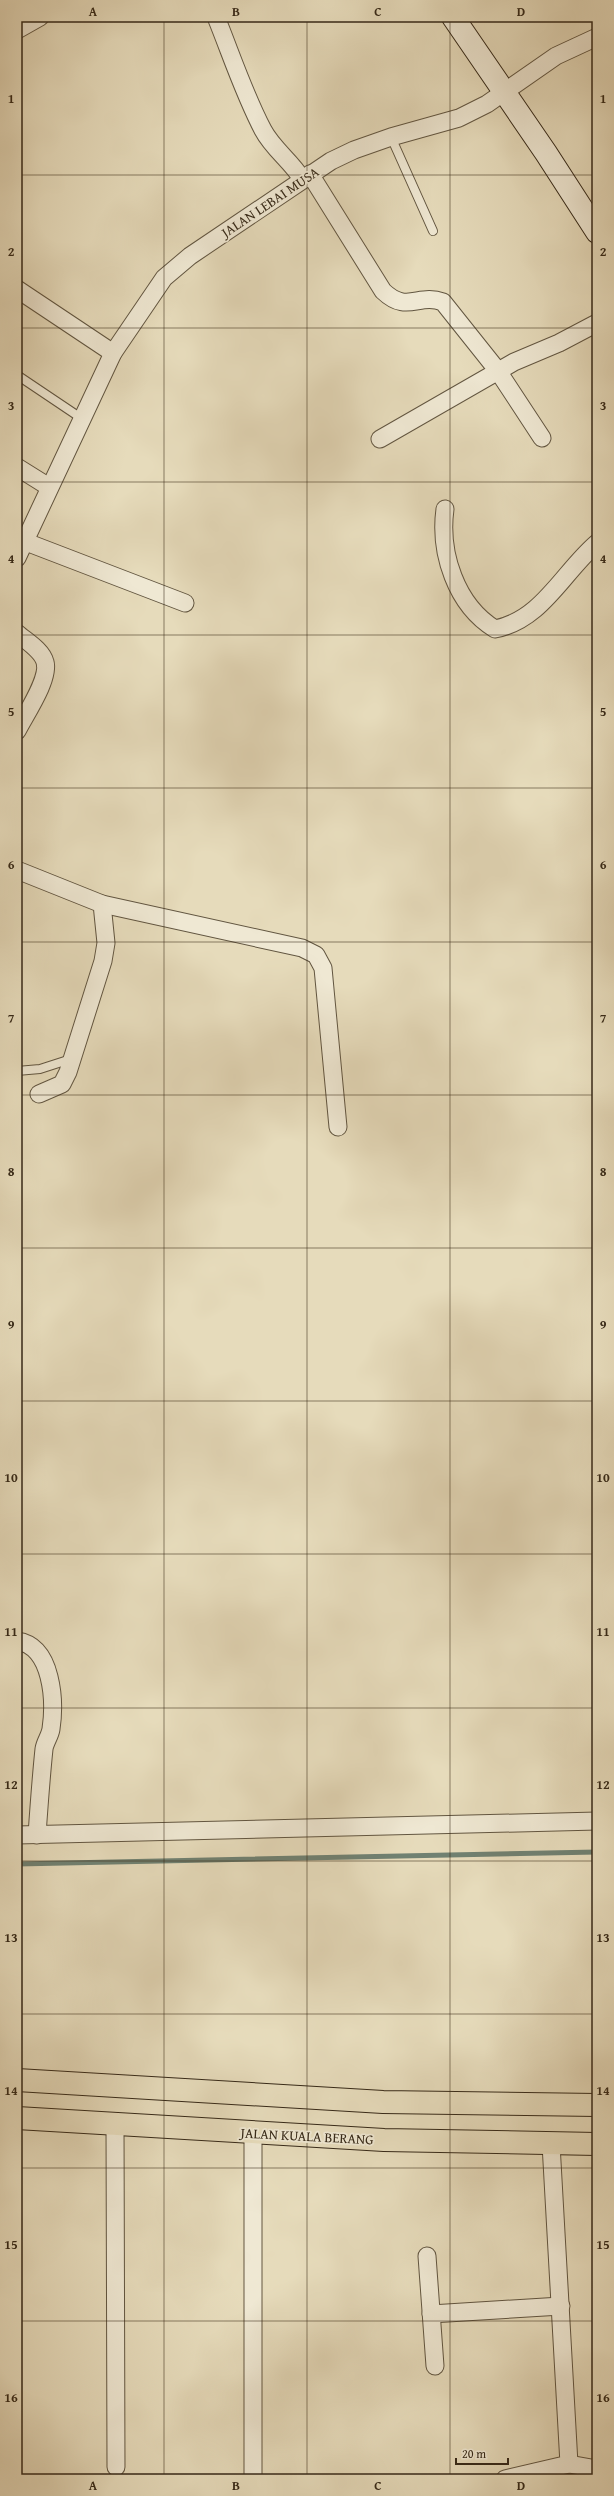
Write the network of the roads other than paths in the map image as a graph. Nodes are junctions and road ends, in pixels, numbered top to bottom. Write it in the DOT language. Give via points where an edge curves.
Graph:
graph roads {
  1 [pos="40,17"];
  2 [pos="216,17"];
  3 [pos="453,17"];
  4 [pos="17,30"];
  5 [pos="597,37"];
  6 [pos="505,92"];
  7 [pos="391,137"];
  8 [pos="306,177"];
  9 [pos="433,231"];
  10 [pos="597,232"];
  11 [pos="17,289"];
  12 [pos="597,322"];
  13 [pos="113,353"];
  14 [pos="498,371"];
  15 [pos="17,375"];
  16 [pos="81,418"];
  17 [pos="542,438"];
  18 [pos="380,439"];
  19 [pos="17,468"];
  20 [pos="49,487"];
  21 [pos="445,509"];
  22 [pos="26,542"];
  23 [pos="597,543"];
  24 [pos="17,558"];
  25 [pos="185,603"];
  26 [pos="17,633"];
  27 [pos="17,731"];
  28 [pos="17,870"];
  29 [pos="102,904"];
  30 [pos="72,1058"];
  31 [pos="17,1072"];
  32 [pos="39,1094"];
  33 [pos="338,1127"];
  34 [pos="17,1642"];
  35 [pos="597,1821"];
  36 [pos="17,1835"];
  37 [pos="37,1835"];
  38 [pos="17,2080"];
  39 [pos="597,2106"];
  40 [pos="17,2118"];
  41 [pos="115,2124"];
  42 [pos="253,2133"];
  43 [pos="552,2144"];
  44 [pos="597,2144"];
  45 [pos="427,2256"];
  46 [pos="561,2306"];
  47 [pos="431,2314"];
  48 [pos="435,2366"];
  49 [pos="569,2464"];
  50 [pos="116,2467"];
  51 [pos="597,2469"];
  52 [pos="253,2479"];
  53 [pos="505,2479"];
  1 -- 4 [label="street"];
  2 -- 8 [label="street" via="263,130 275,149"];
  3 -- 6 [label="main road"];
  5 -- 6 [label="street, JALAN LEBAI MUSA" via="556,56"];
  6 -- 7 [label="street, JALAN LEBAI MUSA" via="459,118"];
  6 -- 10 [label="main road"];
  7 -- 8 [label="street, JALAN LEBAI MUSA" via="354,150"];
  7 -- 9 [label="lane"];
  8 -- 13 [label="street, JALAN LEBAI MUSA" via="190,256 164,278"];
  8 -- 14 [label="street" via="383,291 392,300 402,303 434,298 443,302"];
  11 -- 13 [label="street"];
  12 -- 14 [label="street"];
  13 -- 16 [label="street, JALAN LEBAI MUSA"];
  14 -- 17 [label="street"];
  14 -- 18 [label="street"];
  15 -- 16 [label="lane"];
  16 -- 20 [label="street, JALAN LEBAI MUSA"];
  19 -- 20 [label="street"];
  20 -- 22 [label="street, JALAN LEBAI MUSA"];
  21 -- 23 [label="street" via="442,529 450,568 473,610 482,621 495,630 510,626 537,607"];
  22 -- 24 [label="street, JALAN LEBAI MUSA"];
  22 -- 25 [label="street"];
  26 -- 27 [label="street" via="38,651 45,662 45,677"];
  28 -- 29 [label="street"];
  29 -- 30 [label="street" via="106,943 103,961"];
  29 -- 33 [label="street" via="302,948 316,955 323,968"];
  30 -- 31 [label="lane" via="40,1069"];
  30 -- 32 [label="street" via="62,1084"];
  34 -- 37 [label="street" via="36,1650 44,1660 50,1675 51,1724 44,1748"];
  35 -- 37 [label="street"];
  36 -- 37 [label="street"];
  38 -- 39 [label="highway" via="383,2102"];
  40 -- 41 [label="highway, JALAN KUALA BERANG"];
  41 -- 42 [label="highway, JALAN KUALA BERANG"];
  41 -- 50 [label="street"];
  42 -- 43 [label="highway, JALAN KUALA BERANG" via="384,2140"];
  42 -- 52 [label="street"];
  43 -- 44 [label="highway, JALAN KUALA BERANG"];
  43 -- 46 [label="street"];
  45 -- 47 [label="street"];
  46 -- 47 [label="street"];
  46 -- 49 [label="street"];
  47 -- 48 [label="street"];
  49 -- 51 [label="street"];
  49 -- 53 [label="street" via="550,2466"];
}
